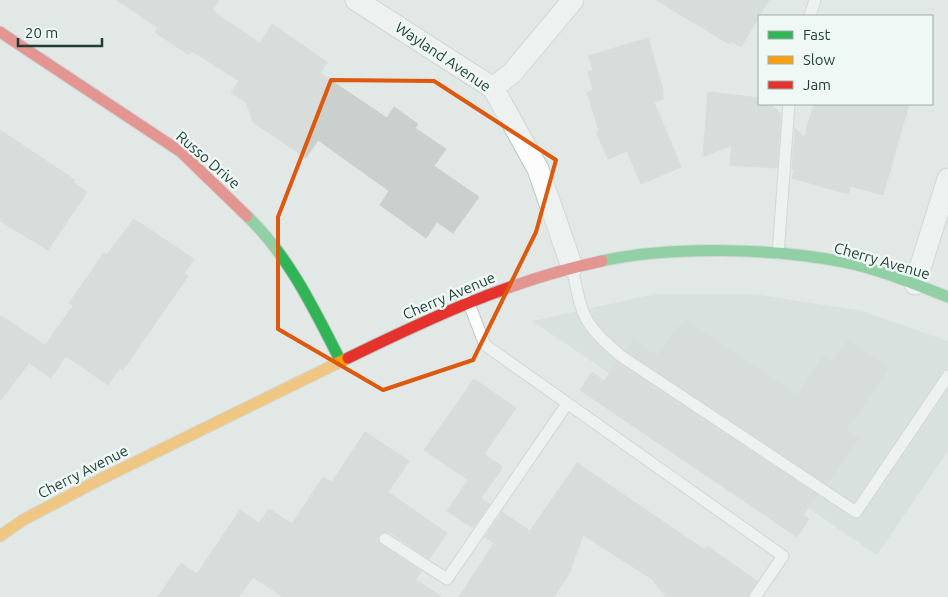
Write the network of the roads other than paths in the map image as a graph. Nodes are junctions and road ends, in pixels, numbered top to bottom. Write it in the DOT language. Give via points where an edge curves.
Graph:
graph roads {
  1 [pos="356,0"];
  2 [pos="573,0"];
  3 [pos="815,0"];
  4 [pos="810,15"];
  5 [pos="0,32"];
  6 [pos="493,88"];
  7 [pos="789,105"];
  8 [pos="948,179"];
  9 [pos="778,254"];
  10 [pos="572,267"];
  11 [pos="915,284"];
  12 [pos="948,297"];
  13 [pos="468,301"];
  14 [pos="342,362"];
  15 [pos="948,376"];
  16 [pos="567,404"];
  17 [pos="0,536"];
  18 [pos="385,539"];
  19 [pos="755,597"];
  1 -- 6 [label="street, Wayland Avenue"];
  2 -- 6 [label="street" via="512,73"];
  3 -- 4 [label="lane"];
  5 -- 14 [label="street, Russo Drive" via="181,152 268,236"];
  6 -- 10 [label="street, Wayland Avenue" via="538,169"];
  7 -- 9 [label="lane"];
  8 -- 11 [label="street"];
  9 -- 10 [label="street, Cherry Avenue" via="731,251 629,254"];
  9 -- 11 [label="street, Cherry Avenue" via="844,262"];
  10 -- 13 [label="street, Cherry Avenue"];
  10 -- 15 [label="lane" via="582,314 602,341 856,512"];
  11 -- 12 [label="street, Cherry Avenue"];
  13 -- 14 [label="street, Cherry Avenue"];
  13 -- 16 [label="lane" via="485,345"];
  14 -- 17 [label="street, Cherry Avenue" via="99,480 23,520"];
  16 -- 18 [label="lane" via="447,579"];
  16 -- 19 [label="lane" via="783,556"];
}
